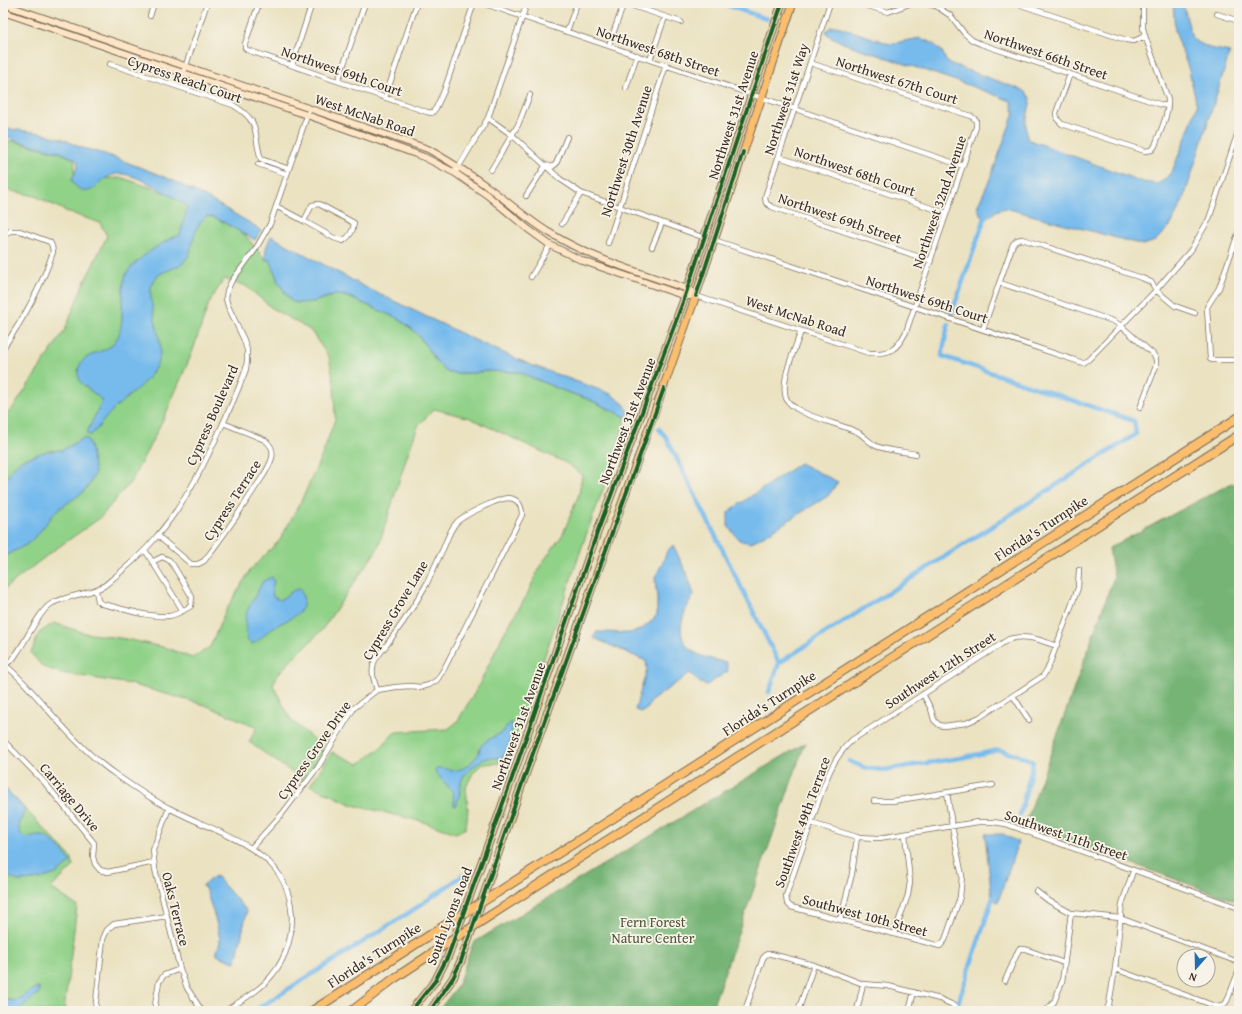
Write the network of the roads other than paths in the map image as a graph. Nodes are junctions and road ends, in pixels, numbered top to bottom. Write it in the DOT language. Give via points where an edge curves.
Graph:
graph roads {
  1 [pos="154,3"];
  2 [pos="207,3"];
  3 [pos="259,3"];
  4 [pos="312,3"];
  5 [pos="364,3"];
  6 [pos="417,3"];
  7 [pos="474,3"];
  8 [pos="482,3"];
  9 [pos="527,3"];
  10 [pos="577,3"];
  11 [pos="624,3"];
  12 [pos="782,3"];
  13 [pos="792,3"];
  14 [pos="830,3"];
  15 [pos="858,3"];
  16 [pos="1015,3"];
  17 [pos="1143,3"];
  18 [pos="3,4"];
  19 [pos="936,4"];
  20 [pos="3,12"];
  21 [pos="1217,14"];
  22 [pos="150,16"];
  23 [pos="523,16"];
  24 [pos="665,17"];
  25 [pos="1239,21"];
  26 [pos="681,22"];
  27 [pos="568,31"];
  28 [pos="1145,36"];
  29 [pos="609,46"];
  30 [pos="637,55"];
  31 [pos="650,60"];
  32 [pos="810,63"];
  33 [pos="110,64"];
  34 [pos="292,65"];
  35 [pos="666,65"];
  36 [pos="186,66"];
  37 [pos="183,74"];
  38 [pos="1070,74"];
  39 [pos="338,81"];
  40 [pos="626,88"];
  41 [pos="530,95"];
  42 [pos="751,95"];
  43 [pos="385,98"];
  44 [pos="761,98"];
  45 [pos="1168,106"];
  46 [pos="310,108"];
  47 [pos="794,109"];
  48 [pos="307,116"];
  49 [pos="488,118"];
  50 [pos="976,120"];
  51 [pos="1239,130"];
  52 [pos="512,135"];
  53 [pos="567,137"];
  54 [pos="779,157"];
  55 [pos="258,164"];
  56 [pos="459,166"];
  57 [pos="546,166"];
  58 [pos="963,166"];
  59 [pos="491,170"];
  60 [pos="288,172"];
  61 [pos="455,173"];
  62 [pos="581,193"];
  63 [pos="526,196"];
  64 [pos="766,203"];
  65 [pos="276,206"];
  66 [pos="619,207"];
  67 [pos="946,213"];
  68 [pos="304,221"];
  69 [pos="662,223"];
  70 [pos="562,224"];
  71 [pos="1239,231"];
  72 [pos="3,236"];
  73 [pos="705,238"];
  74 [pos="714,240"];
  75 [pos="608,243"];
  76 [pos="550,245"];
  77 [pos="652,247"];
  78 [pos="931,261"];
  79 [pos="531,277"];
  80 [pos="1000,283"];
  81 [pos="688,288"];
  82 [pos="1156,290"];
  83 [pos="685,296"];
  84 [pos="696,296"];
  85 [pos="916,307"];
  86 [pos="1195,313"];
  87 [pos="1120,325"];
  88 [pos="983,329"];
  89 [pos="801,331"];
  90 [pos="3,348"];
  91 [pos="889,352"];
  92 [pos="1239,360"];
  93 [pos="664,388"];
  94 [pos="1140,408"];
  95 [pos="1239,417"];
  96 [pos="223,423"];
  97 [pos="1239,435"];
  98 [pos="916,454"];
  99 [pos="457,522"];
  100 [pos="158,536"];
  101 [pos="145,550"];
  102 [pos="152,562"];
  103 [pos="1079,570"];
  104 [pos="96,591"];
  105 [pos="183,611"];
  106 [pos="1057,646"];
  107 [pos="4,664"];
  108 [pos="550,669"];
  109 [pos="563,673"];
  110 [pos="377,690"];
  111 [pos="923,694"];
  112 [pos="1013,696"];
  113 [pos="1029,720"];
  114 [pos="3,740"];
  115 [pos="842,750"];
  116 [pos="993,785"];
  117 [pos="947,792"];
  118 [pos="874,801"];
  119 [pos="169,808"];
  120 [pos="811,823"];
  121 [pos="952,826"];
  122 [pos="905,834"];
  123 [pos="857,837"];
  124 [pos="488,844"];
  125 [pos="251,848"];
  126 [pos="154,862"];
  127 [pos="1134,871"];
  128 [pos="1036,891"];
  129 [pos="786,903"];
  130 [pos="1239,908"];
  131 [pos="1071,913"];
  132 [pos="167,916"];
  133 [pos="1120,918"];
  134 [pos="840,920"];
  135 [pos="894,934"];
  136 [pos="1064,963"];
  137 [pos="1239,963"];
  138 [pos="814,965"];
  139 [pos="180,969"];
  140 [pos="1115,969"];
  141 [pos="1239,970"];
  142 [pos="1005,981"];
  143 [pos="863,984"];
  144 [pos="914,992"];
  145 [pos="95,1011"];
  146 [pos="154,1011"];
  147 [pos="202,1011"];
  148 [pos="225,1011"];
  149 [pos="312,1011"];
  150 [pos="352,1011"];
  151 [pos="411,1011"];
  152 [pos="430,1011"];
  153 [pos="745,1011"];
  154 [pos="798,1011"];
  155 [pos="857,1011"];
  156 [pos="909,1011"];
  157 [pos="960,1011"];
  158 [pos="1046,1011"];
  159 [pos="1106,1011"];
  1 -- 22 [label="street"];
  2 -- 36 [label="street"];
  3 -- 34 [label="street, Northwest 69th Court" via="245,48"];
  4 -- 34 [label="street"];
  5 -- 39 [label="street"];
  6 -- 43 [label="street"];
  7 -- 43 [label="street, Northwest 69th Court" via="444,91 432,113"];
  8 -- 23 [label="street, Northwest 68th Street"];
  9 -- 23 [label="street"];
  10 -- 27 [label="street"];
  11 -- 24 [label="street"];
  11 -- 29 [label="street"];
  12 -- 42 [label="main road, Northwest 31st Avenue"];
  13 -- 44 [label="main road, Northwest 31st Avenue"];
  14 -- 32 [label="street, Northwest 31st Way"];
  15 -- 19 [label="street, Northwest 66th Street" via="888,12 909,4"];
  16 -- 28 [label="street" via="1126,40 1134,41"];
  17 -- 28 [label="street"];
  18 -- 36 [label="main road, West McNab Road"];
  19 -- 38 [label="street, Northwest 66th Street" via="951,16 964,33 981,44"];
  20 -- 37 [label="main road, West McNab Road"];
  21 -- 25 [label="street"];
  23 -- 27 [label="street, Northwest 68th Street"];
  23 -- 49 [label="street"];
  24 -- 26 [label="street"];
  24 -- 31 [label="street"];
  27 -- 29 [label="street, Northwest 68th Street"];
  28 -- 45 [label="street" via="1168,99"];
  29 -- 30 [label="street, Northwest 68th Street"];
  30 -- 31 [label="street, Northwest 68th Street"];
  30 -- 40 [label="street"];
  31 -- 35 [label="street, Northwest 68th Street"];
  32 -- 47 [label="street, Northwest 31st Way"];
  32 -- 50 [label="street, Northwest 67th Court" via="971,116"];
  33 -- 60 [label="street, Cypress Reach Court" via="233,105 244,111 253,122 261,159"];
  34 -- 39 [label="street, Northwest 69th Court"];
  35 -- 42 [label="street, Northwest 68th Street"];
  35 -- 66 [label="street, Northwest 30th Avenue"];
  36 -- 37 [label="street"];
  36 -- 46 [label="main road, West McNab Road"];
  37 -- 48 [label="main road, West McNab Road"];
  38 -- 45 [label="street, Northwest 66th Street"];
  38 -- 45 [label="street" via="1056,113 1057,119 1062,124 1137,149 1152,150 1155,146"];
  39 -- 43 [label="street, Northwest 69th Court"];
  41 -- 52 [label="street"];
  42 -- 44 [label="street, Northwest 68th Street"];
  42 -- 73 [label="main road, Northwest 31st Avenue"];
  44 -- 47 [label="street, Northwest 68th Street"];
  44 -- 74 [label="main road, Northwest 31st Avenue"];
  46 -- 48 [label="street, Cypress Boulevard"];
  46 -- 56 [label="main road, West McNab Road" via="428,149"];
  47 -- 54 [label="street, Northwest 31st Way"];
  47 -- 58 [label="street, Northwest 68th Street"];
  48 -- 60 [label="street, Cypress Boulevard"];
  48 -- 61 [label="main road, West McNab Road" via="407,150"];
  49 -- 52 [label="street"];
  49 -- 56 [label="street"];
  50 -- 58 [label="street, Northwest 32nd Avenue"];
  51 -- 82 [label="street" via="1209,219 1191,250"];
  52 -- 57 [label="street"];
  52 -- 59 [label="street"];
  53 -- 57 [label="street" via="556,164 552,167"];
  54 -- 64 [label="street, Northwest 31st Way" via="765,197"];
  54 -- 67 [label="street, Northwest 68th Court"];
  55 -- 60 [label="street"];
  56 -- 61 [label="street"];
  56 -- 81 [label="main road, West McNab Road" via="533,222 570,245 608,261"];
  57 -- 62 [label="street"];
  57 -- 63 [label="street"];
  58 -- 67 [label="street, Northwest 32nd Avenue"];
  60 -- 65 [label="street, Cypress Boulevard"];
  61 -- 76 [label="main road, West McNab Road"];
  62 -- 66 [label="street"];
  62 -- 70 [label="street"];
  64 -- 78 [label="street, Northwest 69th Street"];
  65 -- 68 [label="street"];
  65 -- 96 [label="street, Cypress Boulevard" via="264,235 227,291 228,306 244,340 247,360 242,380"];
  66 -- 69 [label="street"];
  66 -- 75 [label="street, Northwest 30th Avenue"];
  67 -- 78 [label="street, Northwest 32nd Avenue"];
  68 -- 68 [label="street" via="343,241 351,234 354,223 318,204 312,205"];
  69 -- 73 [label="street"];
  69 -- 77 [label="street"];
  71 -- 92 [label="street" via="1219,288 1207,307 1210,359"];
  72 -- 90 [label="street" via="10,231 20,231 50,242 53,252 41,286"];
  73 -- 81 [label="main road, Northwest 31st Avenue"];
  74 -- 84 [label="main road, Northwest 31st Avenue"];
  74 -- 85 [label="street, Northwest 69th Court"];
  76 -- 79 [label="street"];
  76 -- 83 [label="main road, West McNab Road" via="583,261"];
  78 -- 85 [label="street, Northwest 32nd Avenue"];
  80 -- 82 [label="street" via="1013,244 1022,239 1142,278 1150,282"];
  80 -- 87 [label="street"];
  80 -- 88 [label="street"];
  81 -- 83 [label="main road, Northwest 31st Avenue"];
  81 -- 84 [label="main road, West McNab Road"];
  82 -- 86 [label="street" via="1175,306"];
  82 -- 87 [label="street"];
  83 -- 84 [label="main road, West McNab Road"];
  83 -- 108 [label="main road, Northwest 31st Avenue" via="597,533"];
  84 -- 89 [label="street, West McNab Road"];
  84 -- 93 [label="main road, Northwest 31st Avenue"];
  85 -- 88 [label="street, Northwest 69th Court"];
  85 -- 91 [label="street, Northwest 32nd Avenue" via="900,343"];
  87 -- 88 [label="street, Northwest 69th Court" via="1083,363"];
  87 -- 94 [label="street" via="1156,359 1156,366"];
  89 -- 91 [label="street, West McNab Road" via="869,353"];
  89 -- 98 [label="street" via="785,378 786,399 790,405 801,412 860,434 877,446"];
  93 -- 109 [label="main road, South Lyons Road"];
  95 -- 149 [label="highway, Florida's Turnpike, bridge"];
  96 -- 100 [label="street, Cypress Boulevard" via="194,482"];
  96 -- 100 [label="street, Cypress Terrace" via="270,444 273,450 269,466 204,561 191,564"];
  97 -- 150 [label="highway, Florida's Turnpike, bridge" via="440,948"];
  99 -- 110 [label="street, Cypress Grove Lane" via="410,612 375,660 372,667"];
  99 -- 110 [label="street, Cypress Grove Drive" via="467,514 501,499 508,498 520,504 522,515 437,680 421,687"];
  100 -- 101 [label="street, Cypress Boulevard"];
  101 -- 102 [label="street"];
  101 -- 104 [label="street, Cypress Boulevard"];
  102 -- 105 [label="street"];
  102 -- 105 [label="street" via="162,557 173,565 192,597 191,606"];
  103 -- 106 [label="street" via="1078,588"];
  104 -- 105 [label="street" via="98,601 102,604 151,615 168,616"];
  104 -- 107 [label="street, Cypress Boulevard" via="49,605 13,659"];
  106 -- 111 [label="street, Southwest 12th Street" via="1030,636 1009,639"];
  106 -- 112 [label="street" via="1043,676"];
  107 -- 119 [label="street" via="18,676 68,733 103,765 136,789"];
  108 -- 109 [label="main road"];
  108 -- 124 [label="main road, Northwest 31st Avenue"];
  109 -- 152 [label="main road, South Lyons Road" via="461,961 453,978"];
  110 -- 125 [label="street, Cypress Grove Drive" via="354,708 318,767 282,814"];
  111 -- 112 [label="street" via="934,720 944,726 966,723 980,717"];
  111 -- 115 [label="street, Southwest 12th Street" via="852,740"];
  112 -- 113 [label="street"];
  114 -- 126 [label="street, Carriage Drive" via="45,783 94,843 93,857 100,870 108,872"];
  115 -- 120 [label="street, Southwest 49th Terrace" via="833,763"];
  116 -- 117 [label="street"];
  117 -- 118 [label="street" via="893,801"];
  117 -- 121 [label="street"];
  119 -- 125 [label="street"];
  119 -- 126 [label="street, Oaks Terrace" via="153,850"];
  120 -- 123 [label="street, Southwest 11th Street"];
  120 -- 129 [label="street, Southwest 49th Terrace" via="786,896"];
  121 -- 122 [label="street, Southwest 11th Street"];
  121 -- 127 [label="street, Southwest 11th Street" via="978,822 1006,824"];
  121 -- 135 [label="street, Southwest 10th Street" via="962,876 960,897 945,940 940,946"];
  122 -- 123 [label="street, Southwest 11th Street" via="879,838"];
  122 -- 135 [label="street" via="910,882"];
  123 -- 134 [label="street" via="852,874"];
  124 -- 151 [label="main road, South Lyons Road" via="448,956 435,981"];
  125 -- 148 [label="street" via="265,858 283,883 292,914 292,931 289,946 273,974 261,986"];
  126 -- 132 [label="street, Oaks Terrace"];
  127 -- 130 [label="street, Southwest 11th Street"];
  127 -- 133 [label="street" via="1122,904"];
  128 -- 131 [label="street"];
  129 -- 134 [label="street, Southwest 10th Street" via="791,907"];
  131 -- 133 [label="street"];
  131 -- 136 [label="street"];
  132 -- 139 [label="street, Oaks Terrace"];
  132 -- 145 [label="street" via="114,924 107,930 103,939"];
  133 -- 137 [label="street"];
  133 -- 140 [label="street"];
  134 -- 135 [label="street, Southwest 10th Street"];
  136 -- 142 [label="street" via="1025,949 1019,950"];
  136 -- 158 [label="street" via="1062,982 1054,1002"];
  138 -- 143 [label="street"];
  138 -- 153 [label="street" via="767,954 763,958"];
  138 -- 154 [label="street"];
  139 -- 146 [label="street" via="164,975 158,982"];
  139 -- 147 [label="street, Oaks Terrace" via="187,988"];
  140 -- 141 [label="street" via="1215,1006 1224,1005 1227,1001"];
  140 -- 159 [label="street"];
  143 -- 144 [label="street"];
  143 -- 155 [label="street"];
  144 -- 156 [label="street"];
  144 -- 157 [label="street" via="940,999"];
}
